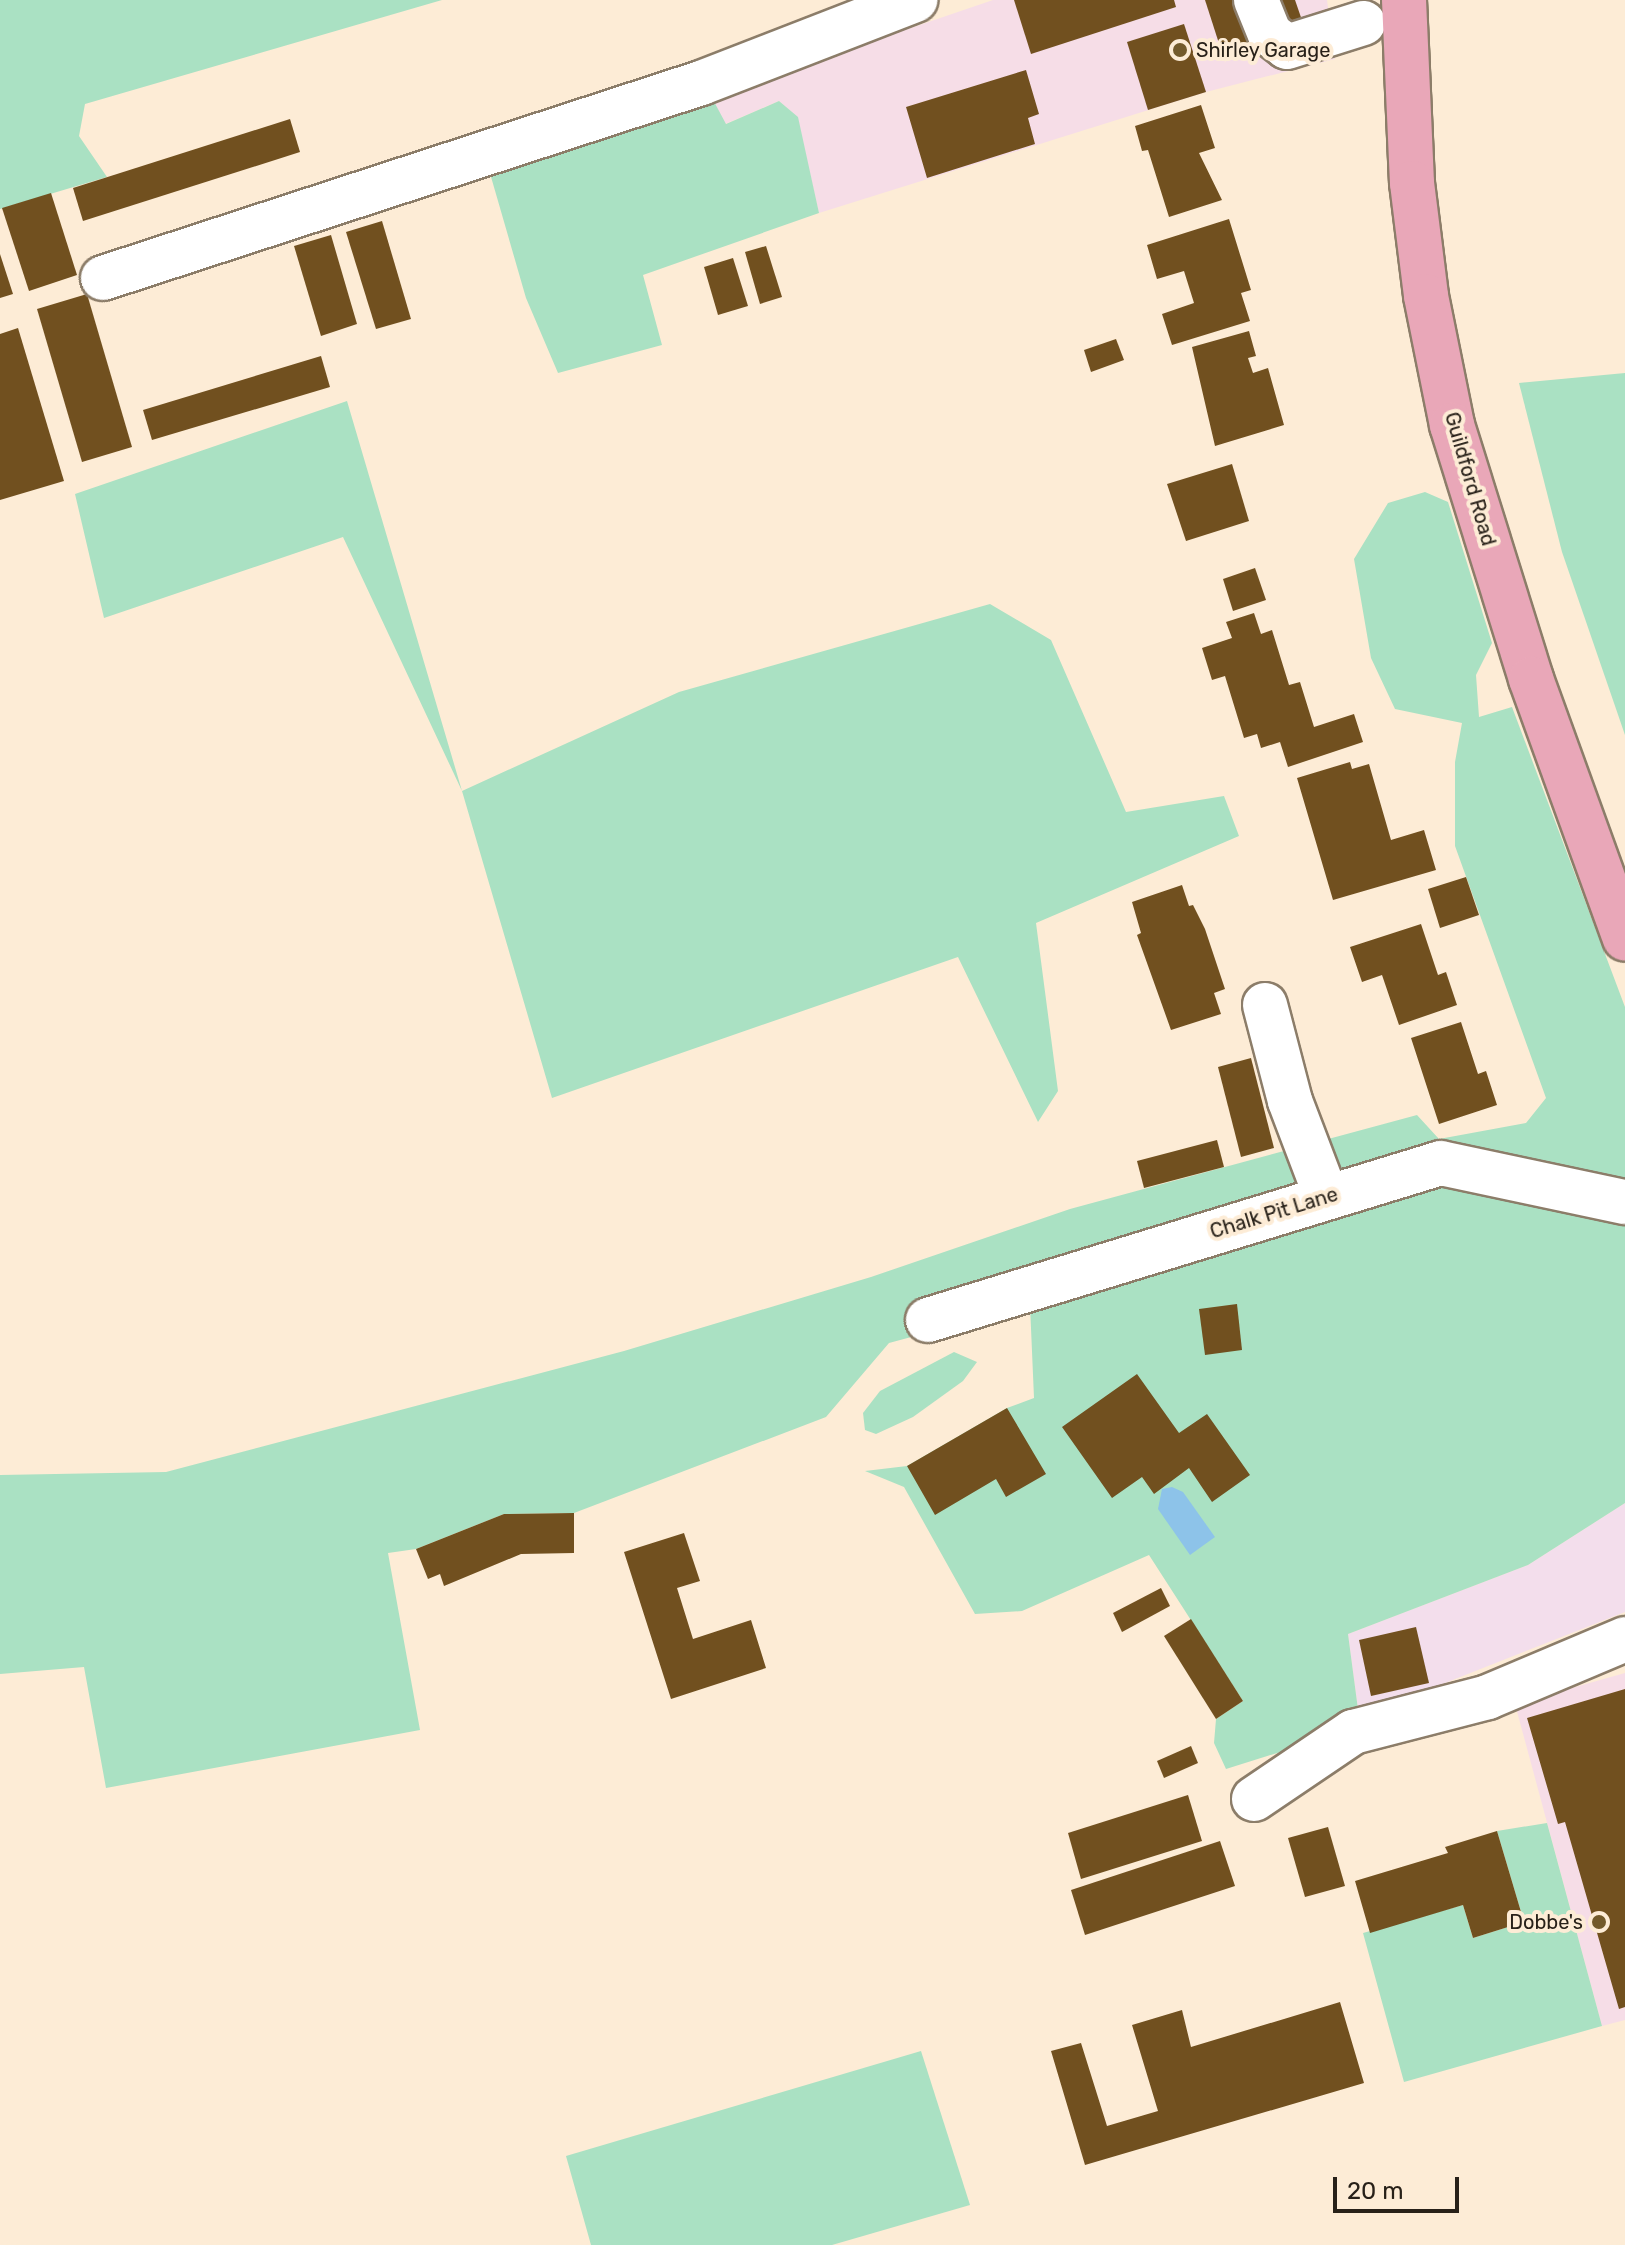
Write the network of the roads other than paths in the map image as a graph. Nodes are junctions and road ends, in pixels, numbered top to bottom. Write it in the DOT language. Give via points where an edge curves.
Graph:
graph roads {
  1 [pos="915,0"];
  2 [pos="1256,0"];
  3 [pos="1404,0"];
  4 [pos="1360,12"];
  5 [pos="1405,50"];
  6 [pos="103,278"];
  7 [pos="1625,939"];
  8 [pos="1265,1005"];
  9 [pos="1326,1196"];
  10 [pos="1625,1202"];
  11 [pos="928,1320"];
  12 [pos="1625,1639"];
  13 [pos="1254,1799"];
  1 -- 6 [label="lane" via="701,83"];
  2 -- 4 [label="lane" via="1270,34 1287,47"];
  3 -- 5 [label="main road, Guildford Road"];
  4 -- 5 [label="lane"];
  5 -- 7 [label="main road, Guildford Road" via="1426,296 1452,425 1531,679"];
  8 -- 9 [label="lane" via="1290,1101"];
  9 -- 10 [label="lane, Chalk Pit Lane" via="1441,1163"];
  9 -- 11 [label="lane, Chalk Pit Lane"];
  12 -- 13 [label="lane" via="1488,1697 1353,1732"];
}
